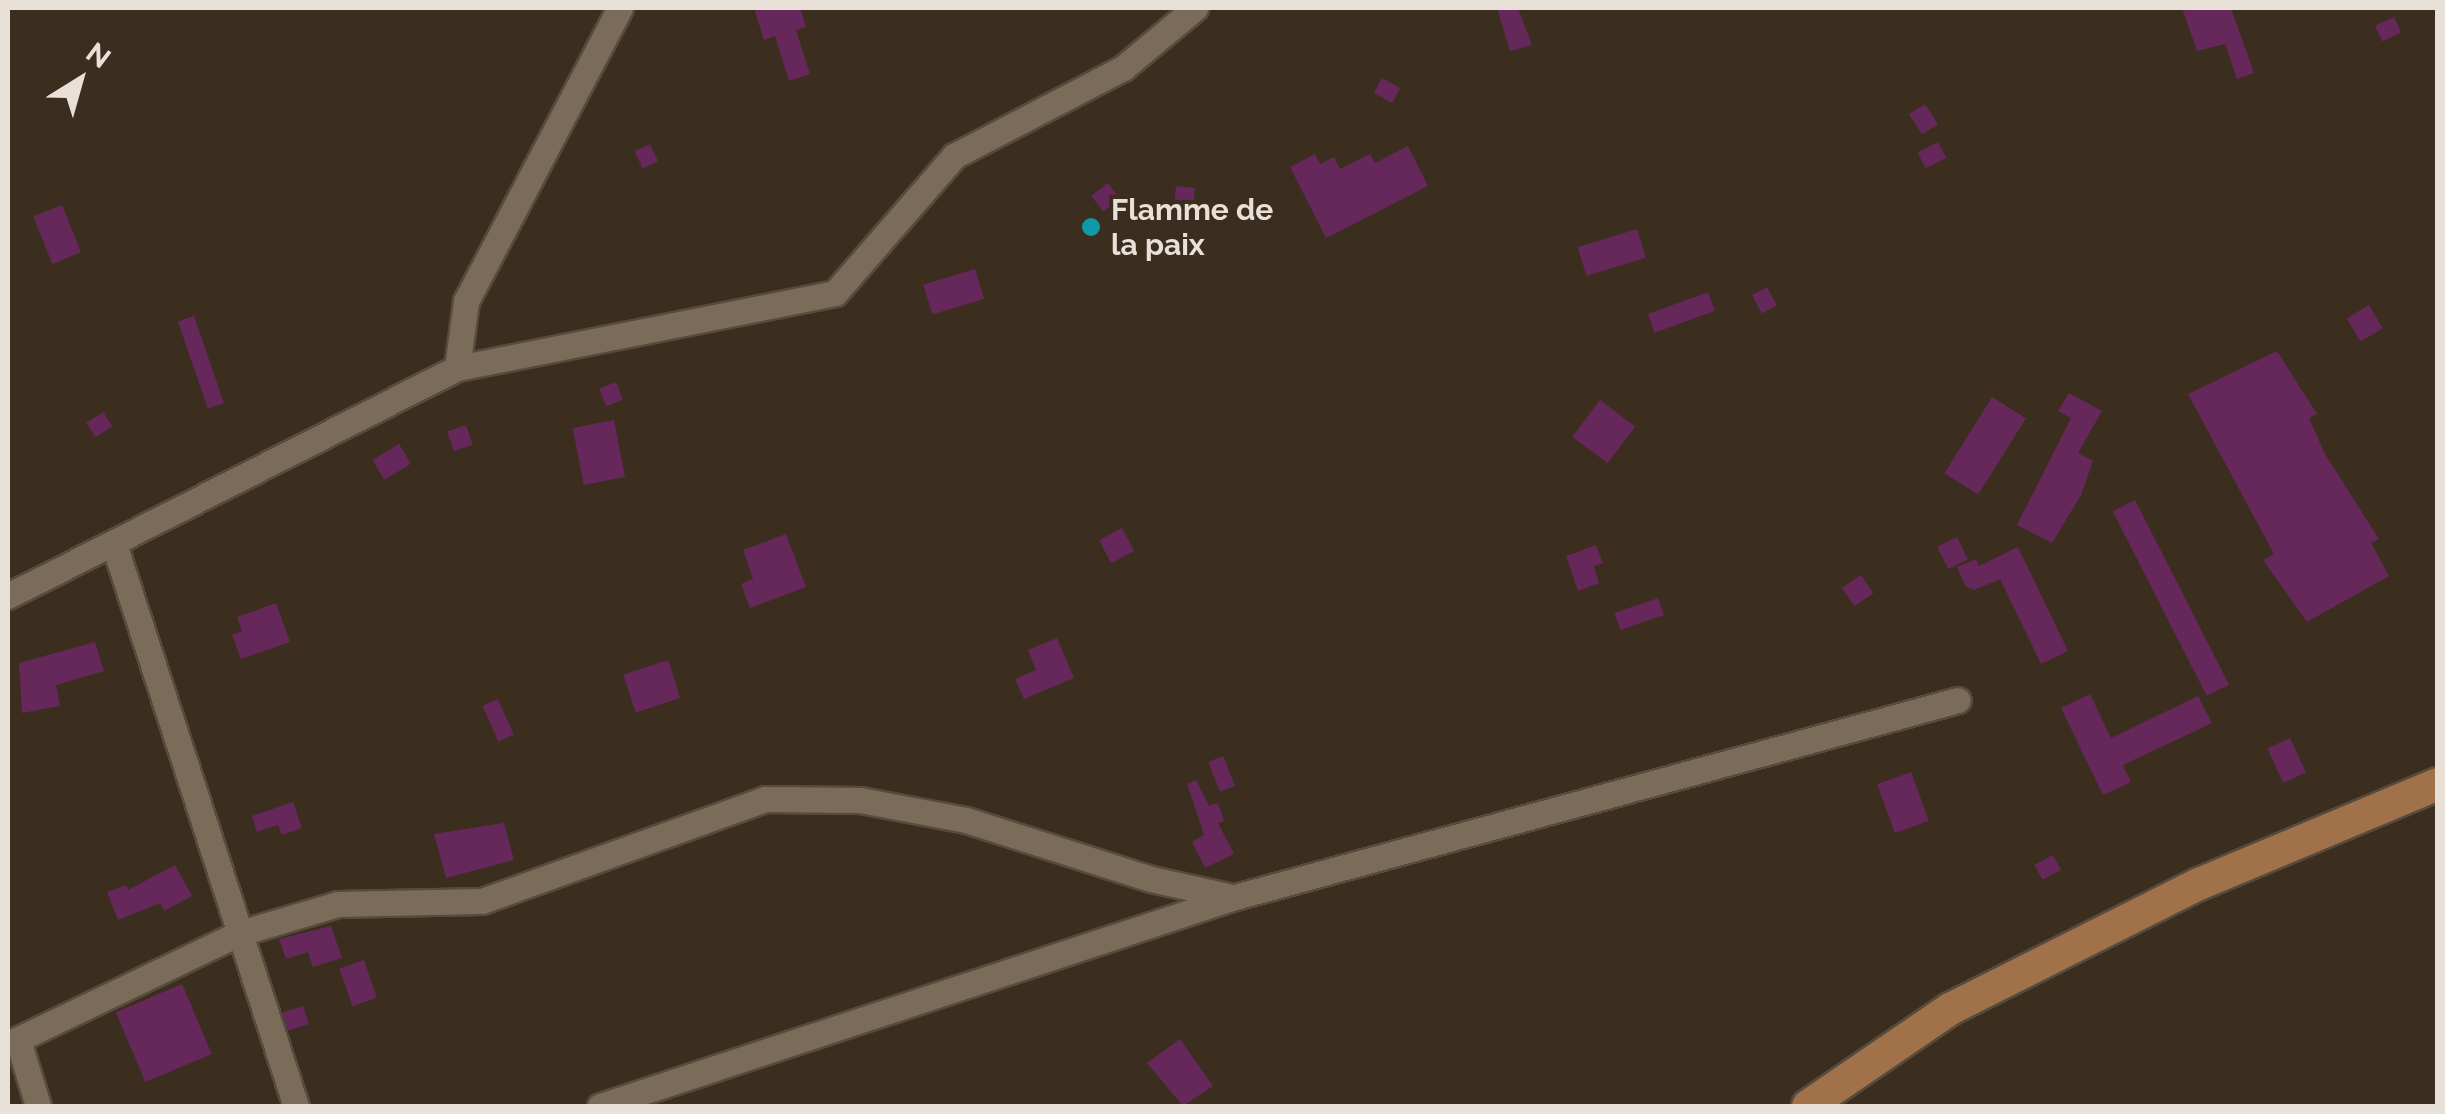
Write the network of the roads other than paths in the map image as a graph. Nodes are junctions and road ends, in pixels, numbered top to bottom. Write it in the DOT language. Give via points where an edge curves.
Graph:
graph roads {
  1 [pos="620,8"];
  2 [pos="1195,8"];
  3 [pos="457,368"];
  4 [pos="114,544"];
  5 [pos="8,596"];
  6 [pos="1958,700"];
  7 [pos="2438,784"];
  8 [pos="1234,897"];
  9 [pos="240,933"];
  10 [pos="13,1042"];
  11 [pos="38,1106"];
  12 [pos="296,1106"];
  13 [pos="600,1106"];
  14 [pos="1808,1106"];
  1 -- 3 [label="street" via="466,301"];
  2 -- 3 [label="street" via="1123,68 954,156 835,293"];
  3 -- 4 [label="street"];
  4 -- 5 [label="street"];
  4 -- 9 [label="street"];
  6 -- 8 [label="street"];
  7 -- 14 [label="main road" via="2199,884 1950,1009"];
  8 -- 9 [label="street" via="1150,879 966,820 860,800 765,799 482,901 338,904"];
  8 -- 13 [label="street"];
  9 -- 10 [label="street"];
  9 -- 12 [label="street"];
  10 -- 11 [label="street"];
}
